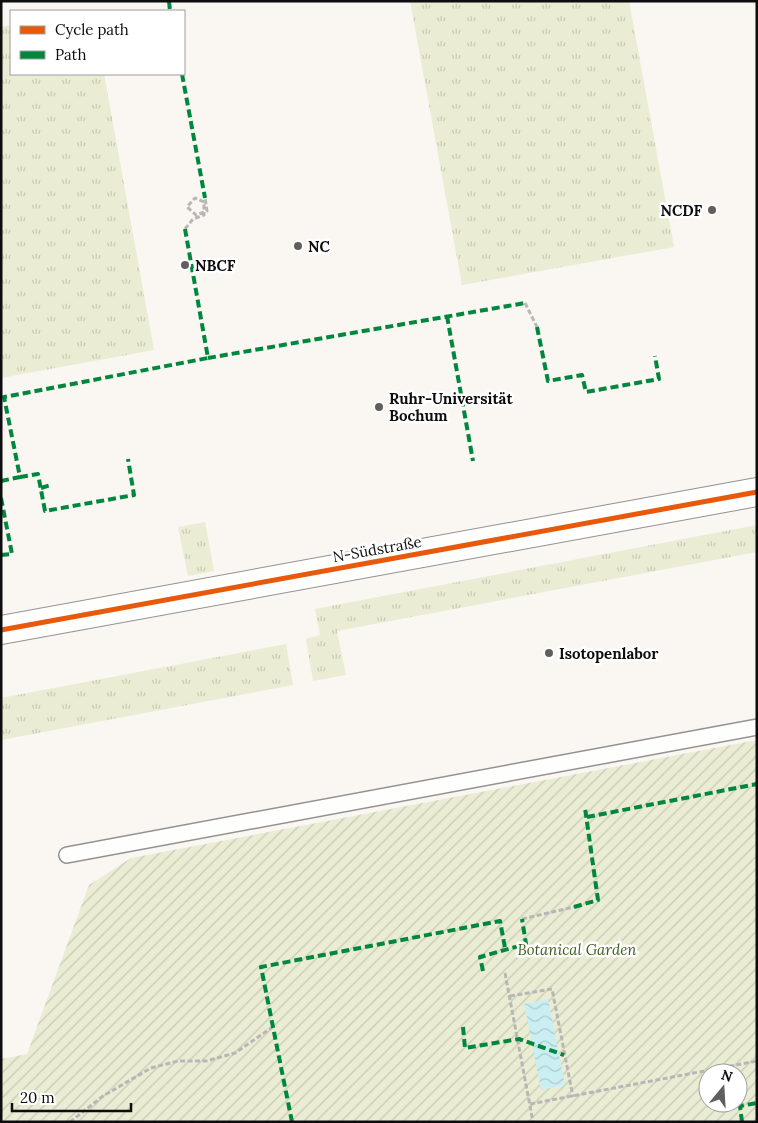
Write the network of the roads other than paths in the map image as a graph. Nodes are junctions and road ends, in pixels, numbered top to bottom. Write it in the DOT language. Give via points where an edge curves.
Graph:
graph roads {
  1 [pos="757,492"];
  2 [pos="1,630"];
  3 [pos="757,727"];
  4 [pos="67,855"];
  1 -- 2 [label="street, N-Südstraße"];
  3 -- 4 [label="lane"];
}
